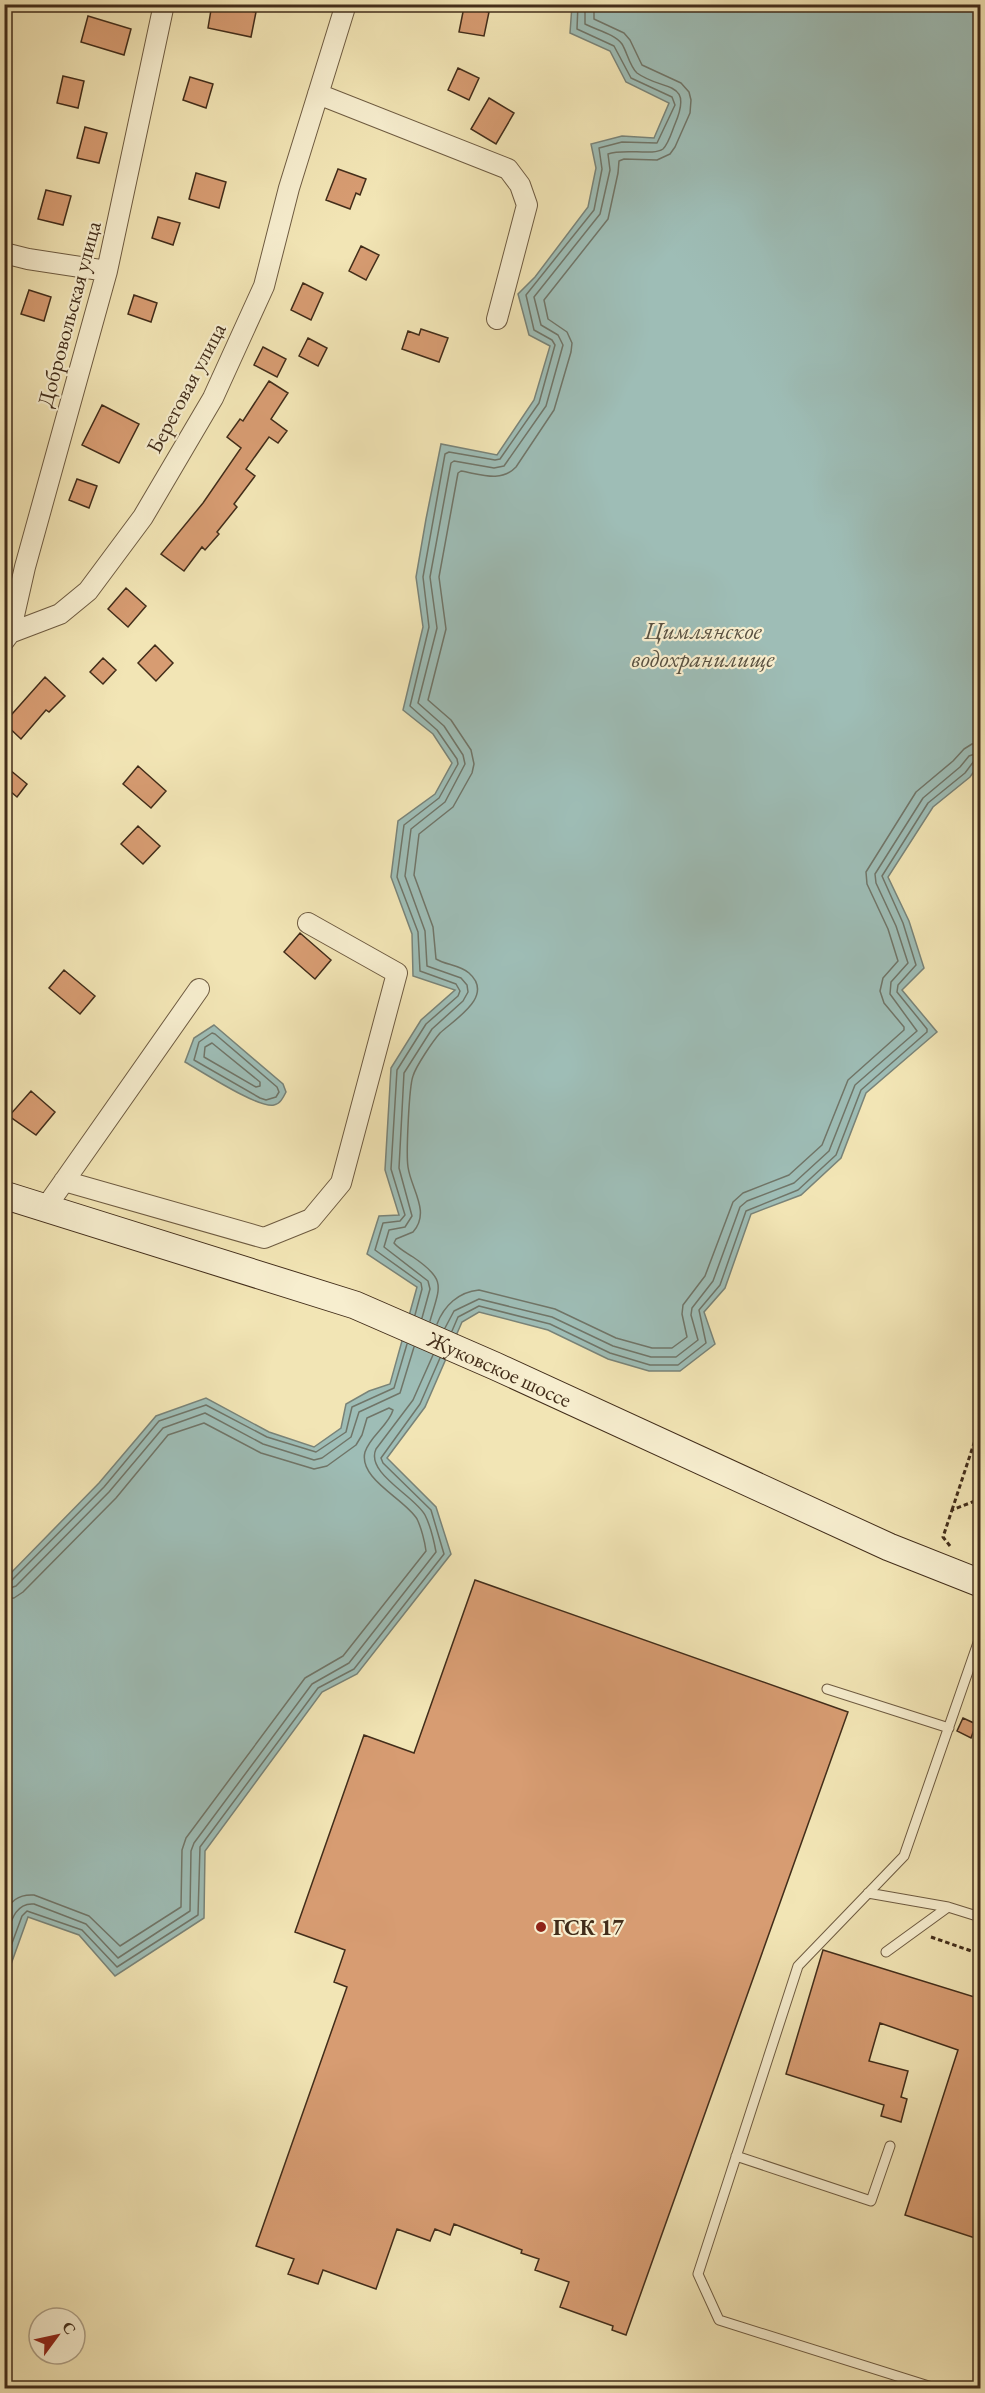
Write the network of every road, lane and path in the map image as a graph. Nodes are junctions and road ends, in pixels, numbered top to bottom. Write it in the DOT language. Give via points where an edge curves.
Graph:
graph roads {
  1 [pos="164,4"];
  2 [pos="346,4"];
  3 [pos="318,94"];
  4 [pos="4,253"];
  5 [pos="107,271"];
  6 [pos="497,319"];
  7 [pos="7,637"];
  8 [pos="308,923"];
  9 [pos="199,989"];
  10 [pos="64,1181"];
  11 [pos="4,1195"];
  12 [pos="46,1207"];
  13 [pos="981,1425"];
  14 [pos="981,1499"];
  15 [pos="952,1510"];
  16 [pos="978,1582"];
  17 [pos="981,1637"];
  18 [pos="978,1655"];
  19 [pos="827,1689"];
  20 [pos="949,1728"];
  21 [pos="868,1893"];
  22 [pos="948,1907"];
  23 [pos="981,1917"];
  24 [pos="915,1931"];
  25 [pos="886,1952"];
  26 [pos="981,1954"];
  27 [pos="890,2146"];
  28 [pos="736,2156"];
  29 [pos="935,2388"];
  1 -- 5 [label="street, Добровольская улица"];
  2 -- 3 [label="street, Береговая улица"];
  3 -- 6 [label="street" via="508,170 520,185 527,205"];
  3 -- 7 [label="street, Береговая улица" via="264,286 213,398 143,517 88,591 60,614"];
  4 -- 5 [label="street"];
  5 -- 7 [label="street, Добровольская улица"];
  8 -- 10 [label="street" via="397,973 341,1183 311,1220 264,1238"];
  9 -- 10 [label="street"];
  10 -- 12 [label="street"];
  11 -- 12 [label="main road, Жуковское шоссе"];
  12 -- 16 [label="main road, Жуковское шоссе" via="355,1305 889,1547"];
  13 -- 15 [label="path"];
  14 -- 15 [label="path"];
  15 -- 16 [label="path" via="944,1538"];
  17 -- 18 [label="lane"];
  18 -- 20 [label="lane"];
  19 -- 20 [label="lane"];
  20 -- 21 [label="lane" via="904,1856"];
  21 -- 22 [label="lane"];
  21 -- 28 [label="lane" via="798,1966"];
  22 -- 23 [label="lane"];
  22 -- 24 [label="lane"];
  24 -- 25 [label="lane"];
  24 -- 26 [label="path"];
  27 -- 28 [label="lane" via="871,2201"];
  28 -- 29 [label="lane" via="698,2274 719,2320"];
}
